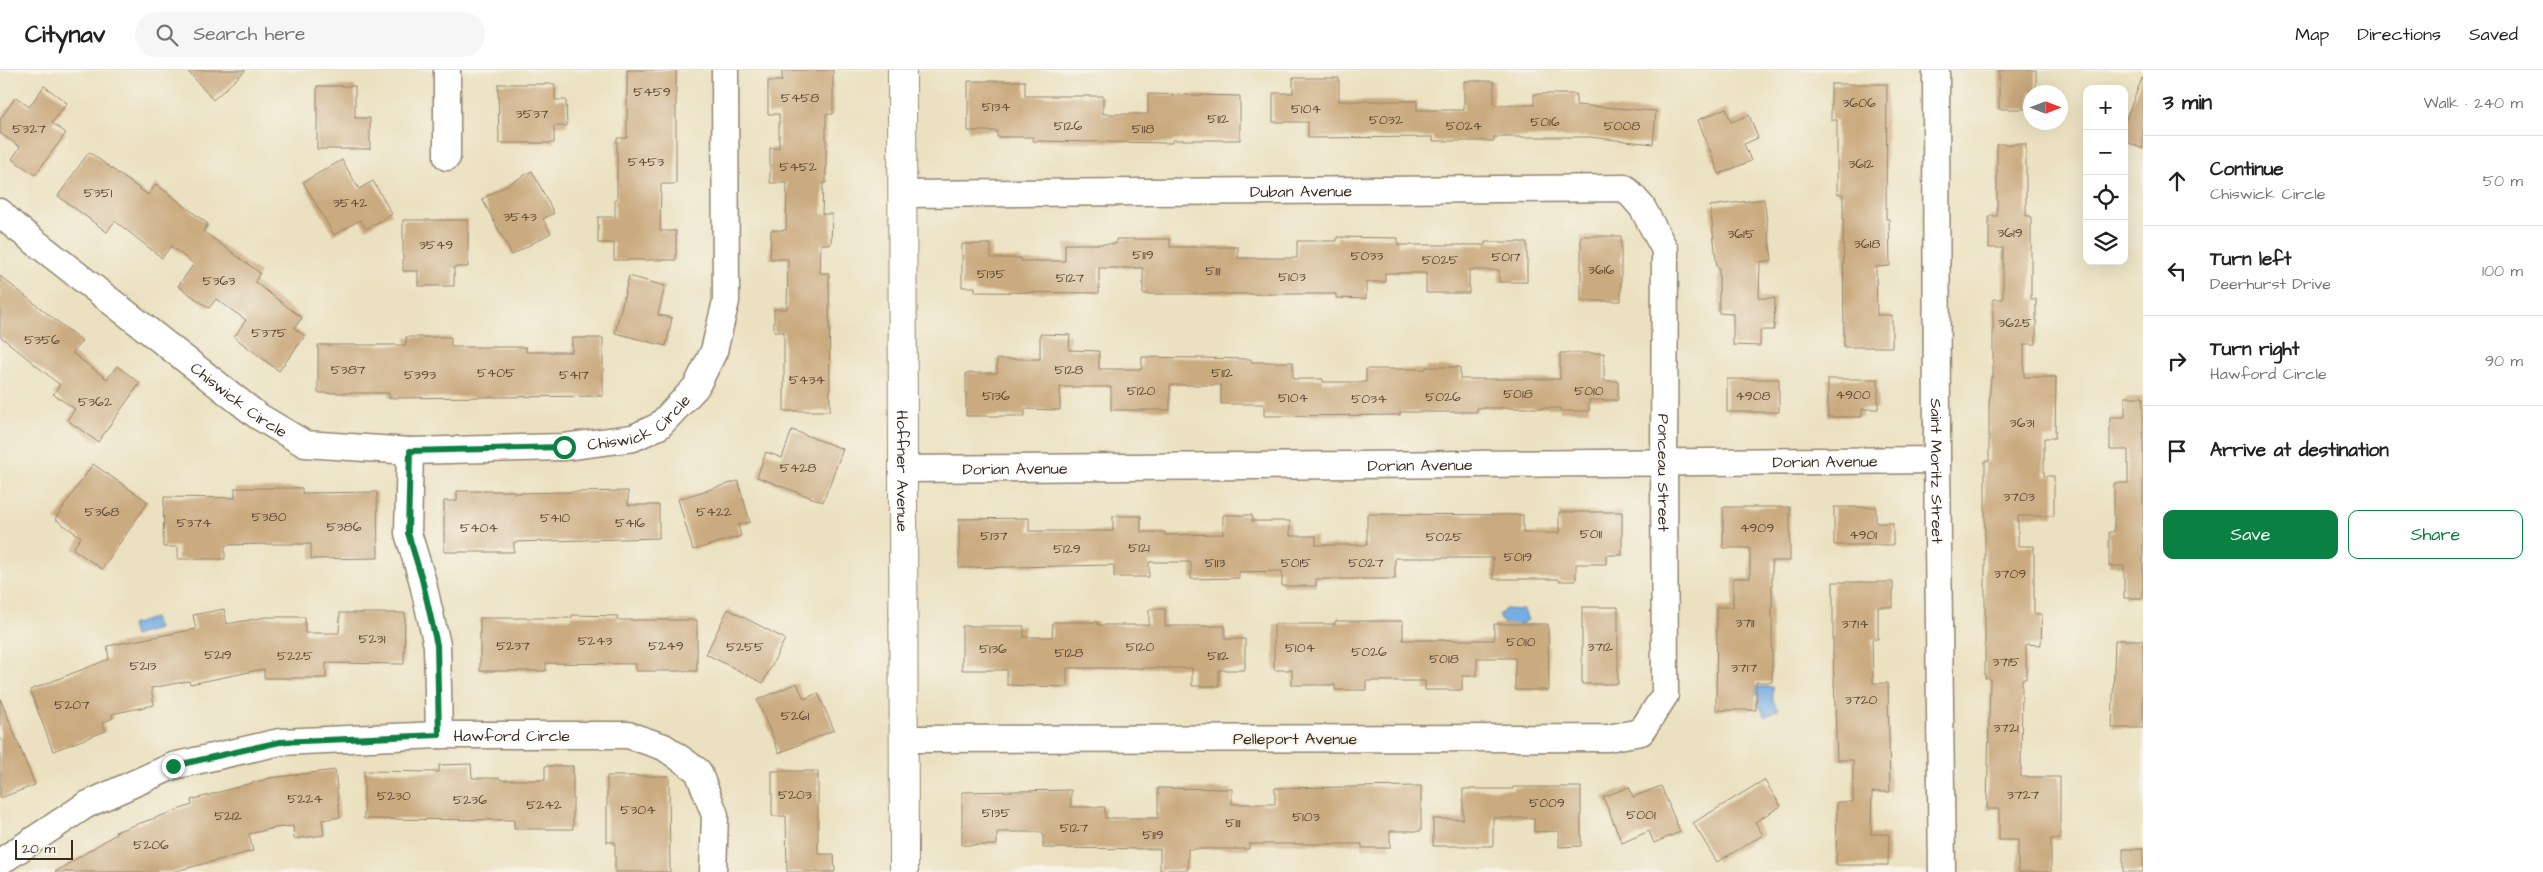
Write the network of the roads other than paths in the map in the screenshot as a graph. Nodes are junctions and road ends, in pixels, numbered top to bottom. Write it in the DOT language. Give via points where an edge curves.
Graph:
graph roads {
  1 [pos="447,70"];
  2 [pos="725,70"];
  3 [pos="902,70"];
  4 [pos="1936,70"];
  5 [pos="447,157"];
  6 [pos="903,194"];
  7 [pos="0,212"];
  8 [pos="1666,250"];
  9 [pos="410,451"];
  10 [pos="1937,460"];
  11 [pos="1664,462"];
  12 [pos="904,469"];
  13 [pos="1666,695"];
  14 [pos="439,735"];
  15 [pos="904,739"];
  16 [pos="0,862"];
  17 [pos="713,872"];
  18 [pos="904,872"];
  19 [pos="1942,872"];
  1 -- 5 [label="street"];
  2 -- 9 [label="street, Chiswick Circle" via="726,301 714,351 696,387 660,426 633,438 564,447"];
  3 -- 6 [label="main road, Hoffner Avenue"];
  4 -- 10 [label="street, Saint Moritz Street"];
  6 -- 8 [label="street, Duban Avenue" via="1625,188 1642,207"];
  6 -- 12 [label="main road, Hoffner Avenue"];
  7 -- 9 [label="street, Chiswick Circle" via="258,416 305,444"];
  8 -- 11 [label="street, Ponceau Street"];
  9 -- 14 [label="street" via="408,533 437,645"];
  10 -- 11 [label="street, Dorian Avenue"];
  10 -- 19 [label="street, Saint Moritz Street"];
  11 -- 12 [label="street, Dorian Avenue"];
  11 -- 13 [label="street, Ponceau Street"];
  12 -- 15 [label="main road, Hoffner Avenue"];
  13 -- 15 [label="street, Pelleport Avenue" via="1641,732 1608,738"];
  14 -- 16 [label="street, Hawford Circle" via="280,742 173,766 86,805"];
  14 -- 17 [label="street, Hawford Circle" via="628,735 664,747 698,771 715,815"];
  15 -- 18 [label="main road, Hoffner Avenue"];
}
